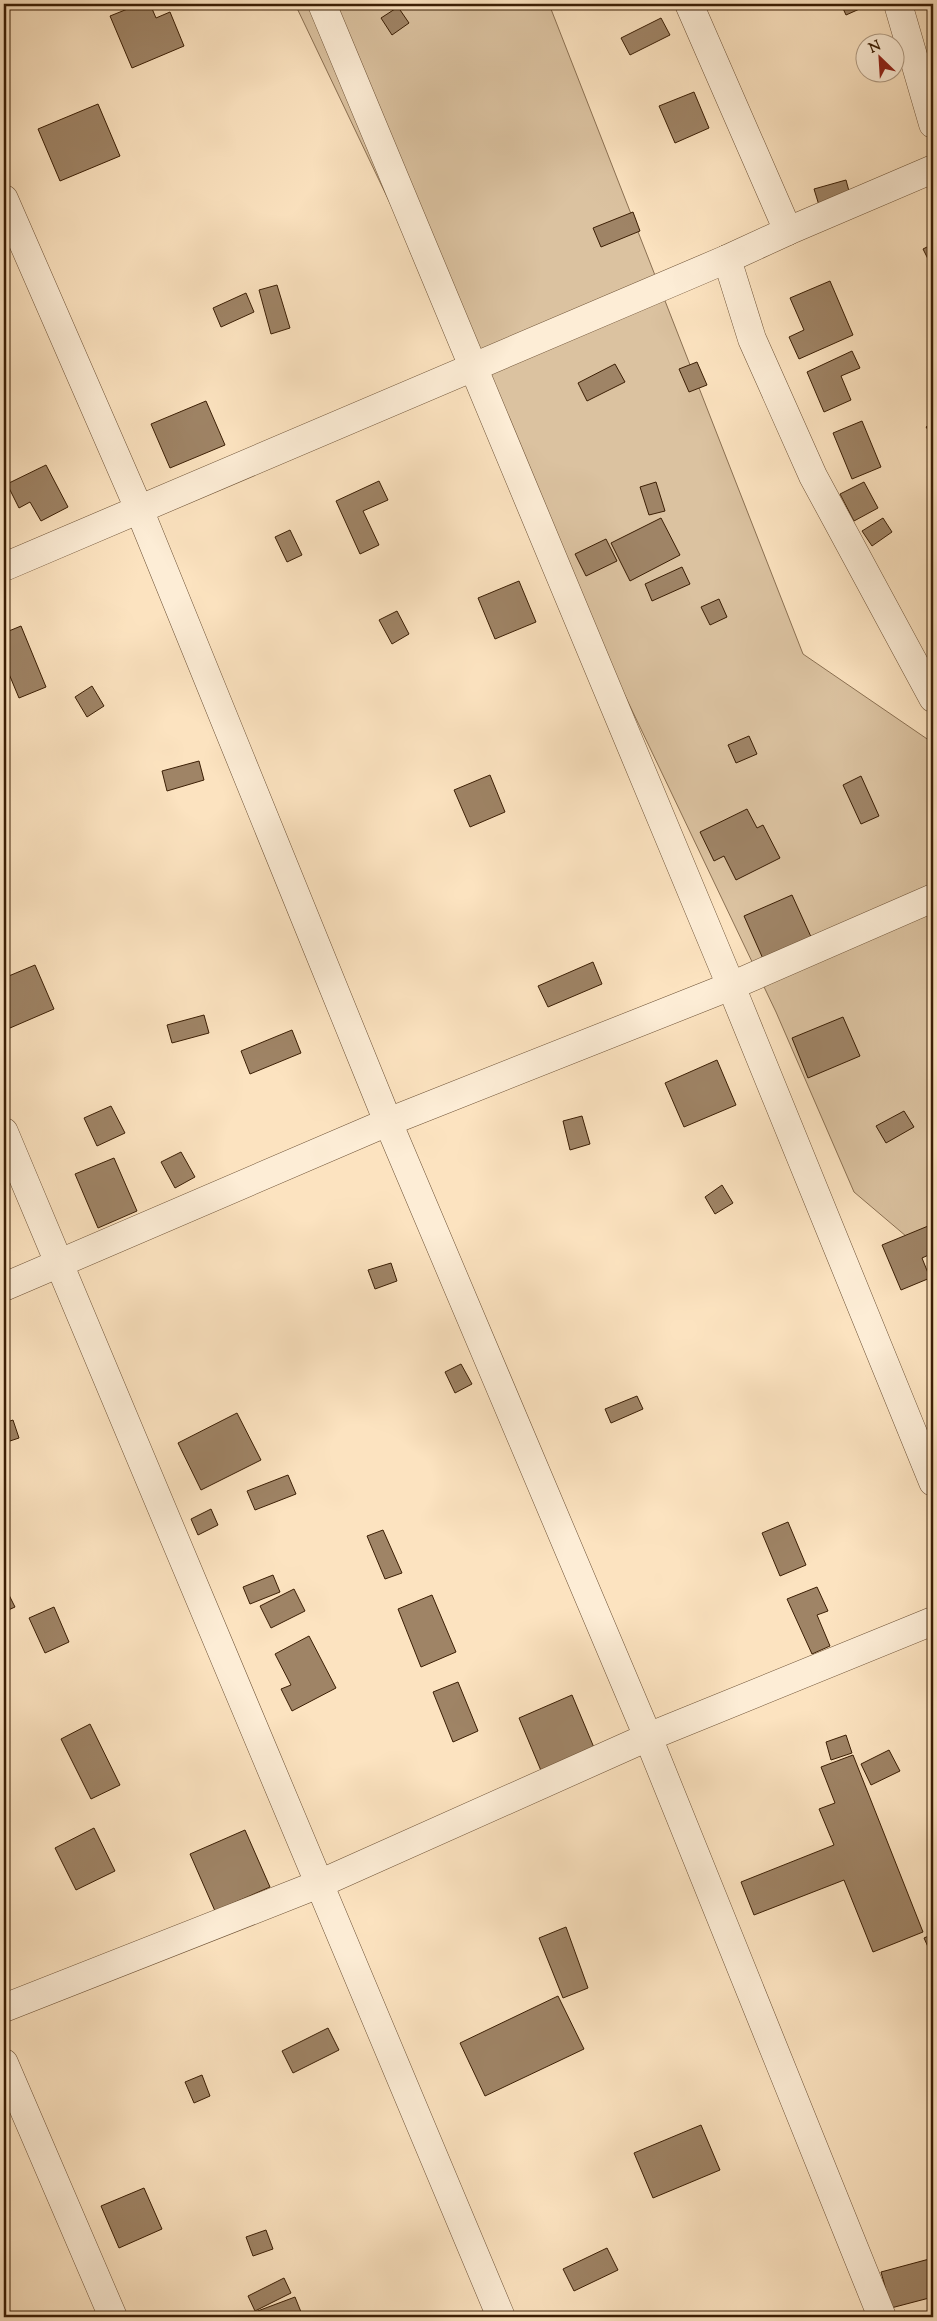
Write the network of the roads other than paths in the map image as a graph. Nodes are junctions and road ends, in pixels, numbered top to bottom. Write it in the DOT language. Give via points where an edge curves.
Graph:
graph roads {
  1 [pos="322,4"];
  2 [pos="689,4"];
  3 [pos="898,4"];
  4 [pos="933,124"];
  5 [pos="933,169"];
  6 [pos="4,199"];
  7 [pos="788,231"];
  8 [pos="727,260"];
  9 [pos="472,367"];
  10 [pos="139,509"];
  11 [pos="4,567"];
  12 [pos="933,698"];
  13 [pos="933,898"];
  14 [pos="731,986"];
  15 [pos="388,1122"];
  16 [pos="4,1132"];
  17 [pos="59,1264"];
  18 [pos="4,1287"];
  19 [pos="933,1482"];
  20 [pos="933,1621"];
  21 [pos="648,1737"];
  22 [pos="319,1884"];
  23 [pos="4,2008"];
  24 [pos="4,2063"];
  25 [pos="113,2317"];
  26 [pos="501,2317"];
  27 [pos="882,2317"];
  1 -- 9 [label="street"];
  2 -- 7 [label="street"];
  3 -- 4 [label="street"];
  5 -- 7 [label="street"];
  6 -- 10 [label="street"];
  7 -- 8 [label="street"];
  8 -- 9 [label="street"];
  8 -- 12 [label="street" via="752,339 813,476"];
  9 -- 10 [label="street"];
  9 -- 14 [label="street"];
  10 -- 11 [label="street"];
  10 -- 15 [label="street"];
  13 -- 14 [label="street"];
  14 -- 15 [label="street"];
  14 -- 19 [label="street"];
  15 -- 17 [label="street"];
  15 -- 21 [label="street"];
  16 -- 17 [label="street"];
  17 -- 18 [label="street"];
  17 -- 22 [label="street"];
  20 -- 21 [label="street"];
  21 -- 22 [label="street"];
  21 -- 27 [label="street"];
  22 -- 23 [label="street"];
  22 -- 26 [label="street"];
  24 -- 25 [label="street"];
}
